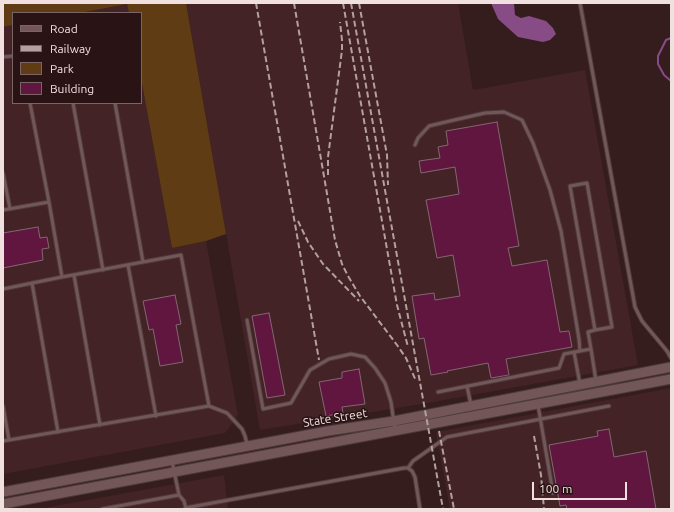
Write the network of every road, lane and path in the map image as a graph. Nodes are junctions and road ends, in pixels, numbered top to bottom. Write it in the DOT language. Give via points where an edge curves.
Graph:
graph roads {
  1 [pos="580,3"];
  2 [pos="30,104"];
  3 [pos="72,104"];
  4 [pos="115,104"];
  5 [pos="415,145"];
  6 [pos="3,173"];
  7 [pos="49,202"];
  8 [pos="10,209"];
  9 [pos="3,210"];
  10 [pos="143,262"];
  11 [pos="128,265"];
  12 [pos="103,270"];
  13 [pos="74,275"];
  14 [pos="62,277"];
  15 [pos="32,283"];
  16 [pos="3,289"];
  17 [pos="247,320"];
  18 [pos="595,330"];
  19 [pos="590,348"];
  20 [pos="580,351"];
  21 [pos="574,352"];
  22 [pos="671,358"];
  23 [pos="671,367"];
  24 [pos="671,379"];
  25 [pos="596,381"];
  26 [pos="580,384"];
  27 [pos="467,386"];
  28 [pos="438,392"];
  29 [pos="538,404"];
  30 [pos="471,405"];
  31 [pos="3,406"];
  32 [pos="210,406"];
  33 [pos="609,406"];
  34 [pos="156,416"];
  35 [pos="541,419"];
  36 [pos="100,425"];
  37 [pos="395,425"];
  38 [pos="58,432"];
  39 [pos="9,440"];
  40 [pos="3,441"];
  41 [pos="247,446"];
  42 [pos="172,460"];
  43 [pos="408,468"];
  44 [pos="174,472"];
  45 [pos="3,492"];
  46 [pos="553,493"];
  47 [pos="178,495"];
  48 [pos="3,504"];
  49 [pos="186,508"];
  50 [pos="102,509"];
  51 [pos="420,509"];
  1 -- 22 [label="lane" via="635,308"];
  2 -- 7 [label="lane"];
  3 -- 12 [label="lane"];
  4 -- 10 [label="lane"];
  5 -- 20 [label="lane" via="429,126 450,121 485,113 504,112 522,120 550,190"];
  6 -- 8 [label="lane"];
  7 -- 8 [label="lane"];
  7 -- 14 [label="lane"];
  8 -- 9 [label="lane"];
  10 -- 11 [label="lane"];
  10 -- 32 [label="lane" via="182,255"];
  11 -- 12 [label="lane"];
  11 -- 34 [label="lane"];
  12 -- 13 [label="lane"];
  13 -- 14 [label="lane"];
  13 -- 36 [label="lane"];
  14 -- 15 [label="lane"];
  15 -- 16 [label="lane"];
  15 -- 38 [label="lane"];
  17 -- 37 [label="lane" via="263,409 291,403 310,370 329,359 351,354 365,357 385,383"];
  18 -- 18 [label="lane" via="612,327 587,183 570,186"];
  18 -- 19 [label="lane" via="588,332"];
  19 -- 20 [label="lane"];
  19 -- 25 [label="lane"];
  20 -- 21 [label="lane"];
  21 -- 26 [label="lane"];
  21 -- 27 [label="lane" via="564,354 559,368"];
  23 -- 25 [label="street, State Street"];
  24 -- 29 [label="street, State Street"];
  25 -- 26 [label="street, State Street"];
  26 -- 30 [label="street, State Street"];
  27 -- 28 [label="lane"];
  27 -- 30 [label="lane"];
  29 -- 35 [label="lane"];
  29 -- 37 [label="street, State Street"];
  30 -- 37 [label="street, State Street"];
  31 -- 39 [label="lane"];
  32 -- 34 [label="lane"];
  32 -- 41 [label="lane" via="227,413 239,426"];
  33 -- 35 [label="lane"];
  34 -- 36 [label="lane"];
  35 -- 43 [label="lane" via="447,437 413,461"];
  35 -- 46 [label="lane"];
  36 -- 38 [label="lane"];
  37 -- 41 [label="street, State Street" via="328,431"];
  37 -- 44 [label="street, State Street"];
  38 -- 39 [label="lane"];
  39 -- 40 [label="lane"];
  41 -- 42 [label="street, State Street"];
  42 -- 44 [label="lane"];
  42 -- 45 [label="street, State Street"];
  43 -- 49 [label="lane" via="396,468"];
  43 -- 51 [label="lane" via="414,477"];
  44 -- 47 [label="lane"];
  44 -- 48 [label="street, State Street"];
  47 -- 49 [label="lane"];
  47 -- 50 [label="lane"];
}
